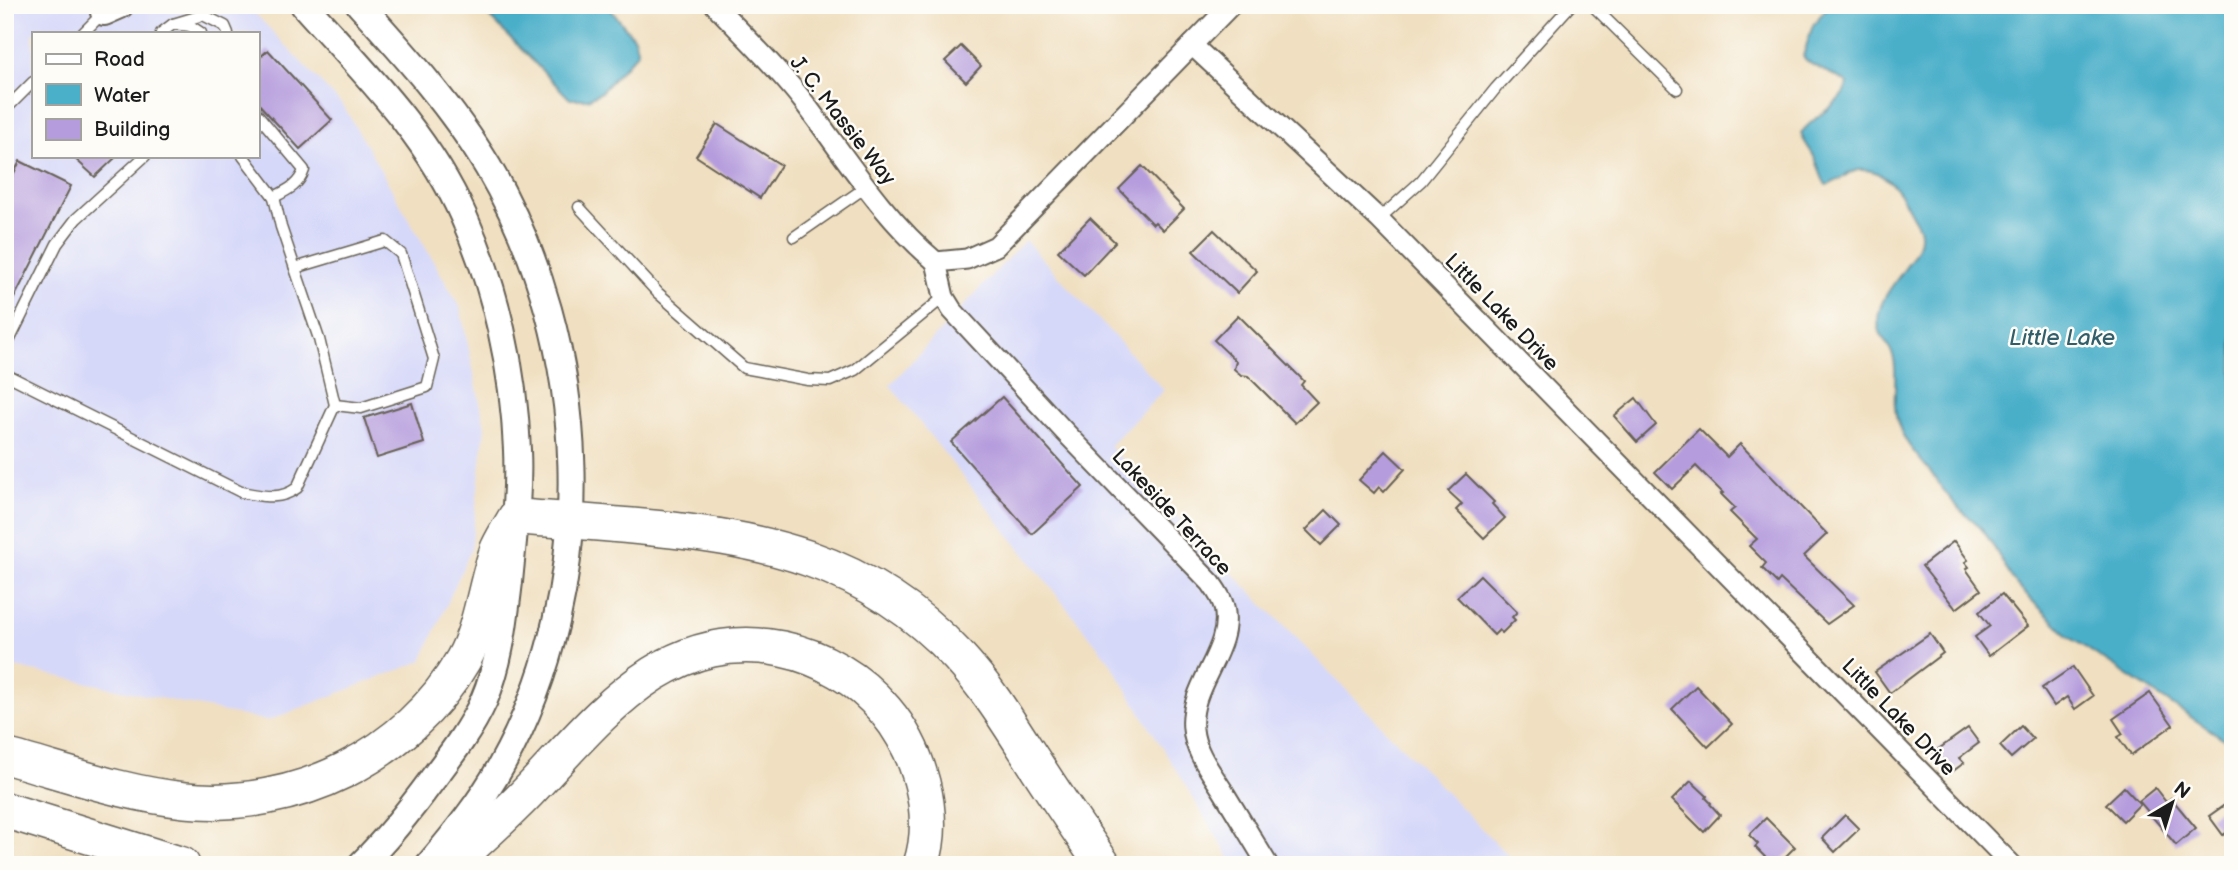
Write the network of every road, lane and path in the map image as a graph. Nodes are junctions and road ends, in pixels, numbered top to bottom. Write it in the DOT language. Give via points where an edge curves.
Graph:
graph roads {
  1 [pos="291,5"];
  2 [pos="304,5"];
  3 [pos="360,5"];
  4 [pos="715,5"];
  5 [pos="1231,5"];
  6 [pos="1571,5"];
  7 [pos="1592,5"];
  8 [pos="108,7"];
  9 [pos="182,24"];
  10 [pos="325,29"];
  11 [pos="84,32"];
  12 [pos="163,32"];
  13 [pos="199,32"];
  14 [pos="228,32"];
  15 [pos="1192,45"];
  16 [pos="32,83"];
  17 [pos="1677,89"];
  18 [pos="5,110"];
  19 [pos="259,116"];
  20 [pos="143,158"];
  21 [pos="245,158"];
  22 [pos="866,187"];
  23 [pos="274,197"];
  24 [pos="579,207"];
  25 [pos="1379,219"];
  26 [pos="794,237"];
  27 [pos="936,262"];
  28 [pos="295,268"];
  29 [pos="944,297"];
  30 [pos="5,349"];
  31 [pos="5,374"];
  32 [pos="335,405"];
  33 [pos="516,517"];
  34 [pos="570,519"];
  35 [pos="5,755"];
  36 [pos="5,810"];
  37 [pos="182,865"];
  38 [pos="361,865"];
  39 [pos="429,865"];
  40 [pos="450,865"];
  41 [pos="922,865"];
  42 [pos="1103,865"];
  43 [pos="1268,865"];
  44 [pos="2012,865"];
  1 -- 10 [label="main road"];
  2 -- 10 [label="main road"];
  3 -- 34 [label="main road" via="463,128 489,167 524,239 558,344 571,430"];
  4 -- 22 [label="street, J. C. Massie Way" via="801,98"];
  5 -- 15 [label="street"];
  6 -- 25 [label="lane" via="1421,181"];
  7 -- 17 [label="lane"];
  8 -- 11 [label="lane"];
  9 -- 12 [label="lane"];
  9 -- 13 [label="lane"];
  9 -- 14 [label="lane" via="203,15"];
  10 -- 33 [label="main road" via="380,89 420,143 468,227 498,317 514,405"];
  15 -- 25 [label="street, Little Lake Drive"];
  15 -- 27 [label="street" via="996,246 967,258"];
  16 -- 18 [label="lane"];
  19 -- 23 [label="lane" via="304,170 290,189"];
  20 -- 30 [label="lane" via="76,219 57,244"];
  21 -- 23 [label="lane"];
  22 -- 26 [label="lane"];
  22 -- 27 [label="street, J. C. Massie Way" via="909,240"];
  23 -- 28 [label="lane"];
  24 -- 29 [label="lane" via="658,293 744,368 830,382 855,370"];
  25 -- 44 [label="street, Little Lake Drive"];
  27 -- 29 [label="street, Lakeside Terrace"];
  28 -- 32 [label="lane"];
  28 -- 32 [label="lane" via="385,241 401,254 434,359 427,387 361,408"];
  29 -- 43 [label="street, Lakeside Terrace" via="1065,432 1212,583 1226,620 1222,642 1197,698 1192,729 1199,752"];
  31 -- 32 [label="lane" via="242,492 273,497 286,496 297,488"];
  33 -- 34 [label="highway"];
  33 -- 35 [label="highway" via="499,549 471,642 453,674 397,736 343,772 266,796 185,800"];
  33 -- 38 [label="main road" via="499,648 482,704 408,813"];
  34 -- 39 [label="main road" via="554,628 529,706 494,779"];
  34 -- 42 [label="highway" via="722,536 776,547 814,559 892,597 957,654 983,684"];
  36 -- 37 [label="highway"];
  40 -- 41 [label="highway" via="491,830 604,712 651,674 689,654 752,645 794,652 833,667 868,692 897,725 916,762 925,799 927,833"];
}
